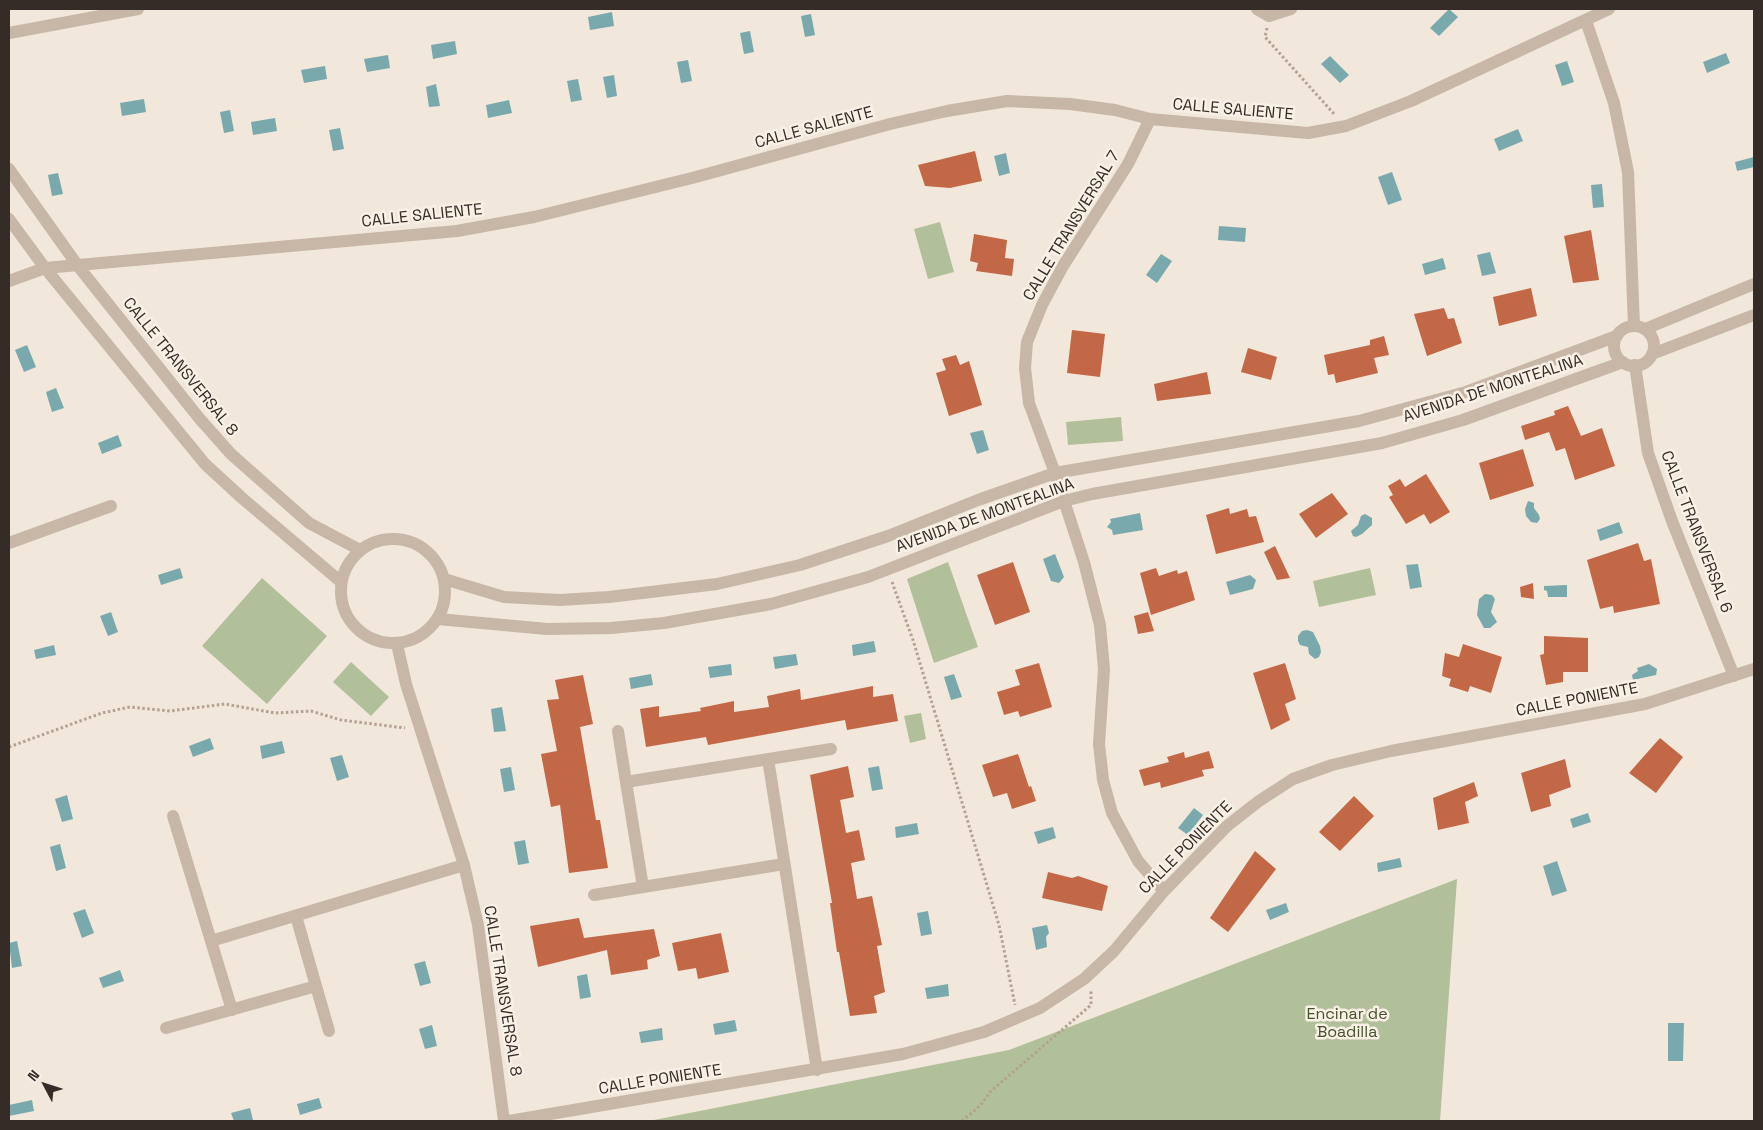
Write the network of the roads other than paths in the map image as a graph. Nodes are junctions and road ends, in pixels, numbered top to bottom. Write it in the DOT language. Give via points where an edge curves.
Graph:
graph roads {
  1 [pos="138,9"];
  2 [pos="1257,9"];
  3 [pos="1291,9"];
  4 [pos="1609,9"];
  5 [pos="1586,21"];
  6 [pos="9,33"];
  7 [pos="1150,119"];
  8 [pos="9,169"];
  9 [pos="9,219"];
  10 [pos="78,266"];
  11 [pos="45,268"];
  12 [pos="9,281"];
  13 [pos="1754,284"];
  14 [pos="1754,315"];
  15 [pos="1639,327"];
  16 [pos="1617,336"];
  17 [pos="1652,354"];
  18 [pos="1629,364"];
  19 [pos="1055,473"];
  20 [pos="1064,502"];
  21 [pos="111,506"];
  22 [pos="9,543"];
  23 [pos="360,550"];
  24 [pos="444,579"];
  25 [pos="341,582"];
  26 [pos="438,619"];
  27 [pos="397,644"];
  28 [pos="1754,669"];
  29 [pos="1734,676"];
  30 [pos="618,731"];
  31 [pos="831,748"];
  32 [pos="768,759"];
  33 [pos="626,782"];
  34 [pos="173,816"];
  35 [pos="784,864"];
  36 [pos="464,865"];
  37 [pos="643,887"];
  38 [pos="1164,891"];
  39 [pos="594,895"];
  40 [pos="296,916"];
  41 [pos="211,942"];
  42 [pos="316,986"];
  43 [pos="232,1010"];
  44 [pos="166,1028"];
  45 [pos="329,1031"];
  46 [pos="817,1070"];
  47 [pos="504,1121"];
  48 [pos="509,1121"];
  1 -- 6 [label="street"];
  2 -- 3 [label="street" via="1269,16"];
  4 -- 5 [label="street, CALLE SALIENTE"];
  5 -- 7 [label="street, CALLE SALIENTE" via="1411,101 1346,126 1308,133"];
  5 -- 15 [label="street" via="1614,103 1628,172"];
  7 -- 10 [label="street, CALLE SALIENTE" via="1070,104 1007,102 890,124 692,178 524,219 457,230"];
  7 -- 19 [label="street, CALLE TRANSVERSAL 7" via="1128,164 1063,266 1027,342 1025,368 1029,403"];
  8 -- 10 [label="street, CALLE TRANSVERSAL 8"];
  9 -- 11 [label="street"];
  10 -- 11 [label="street, CALLE SALIENTE"];
  10 -- 23 [label="street, CALLE TRANSVERSAL 8" via="231,454 309,523"];
  11 -- 12 [label="street, CALLE SALIENTE"];
  11 -- 25 [label="street" via="205,464"];
  13 -- 15 [label="street"];
  14 -- 17 [label="street"];
  15 -- 16 [label="street" via="1627,327"];
  15 -- 17 [label="street" via="1653,340"];
  16 -- 18 [label="street" via="1615,350"];
  16 -- 19 [label="street, AVENIDA DE MONTEALINA" via="1466,392 1359,421"];
  17 -- 18 [label="street" via="1648,360"];
  18 -- 20 [label="street, AVENIDA DE MONTEALINA" via="1463,420 1382,442 1092,494"];
  18 -- 29 [label="street, CALLE TRANSVERSAL 6" via="1648,453"];
  19 -- 20 [label="street, CALLE TRANSVERSAL 7"];
  19 -- 24 [label="street, AVENIDA DE MONTEALINA" via="809,562 717,584 609,598 560,600 504,597"];
  20 -- 26 [label="street, AVENIDA DE MONTEALINA" via="888,569 771,604 664,623 611,628 546,629"];
  20 -- 38 [label="street, CALLE TRANSVERSAL 7" via="1100,625 1104,669 1099,744 1103,780 1112,813 1138,861"];
  21 -- 22 [label="street"];
  23 -- 24 [label="street" via="379,541 400,539 420,546 436,560"];
  23 -- 25 [label="street" via="348,564"];
  24 -- 26 [label="street" via="446,593"];
  25 -- 27 [label="street" via="342,606 354,627 373,640"];
  26 -- 27 [label="street" via="420,636"];
  27 -- 36 [label="street, CALLE TRANSVERSAL 8"];
  28 -- 29 [label="street, CALLE PONIENTE"];
  29 -- 38 [label="street, CALLE PONIENTE" via="1645,704 1391,751 1332,765 1294,779 1227,826"];
  30 -- 33 [label="street"];
  31 -- 32 [label="street"];
  32 -- 33 [label="street"];
  32 -- 35 [label="street"];
  33 -- 37 [label="street"];
  34 -- 41 [label="street"];
  35 -- 37 [label="street"];
  35 -- 46 [label="street"];
  36 -- 40 [label="street"];
  36 -- 47 [label="street, CALLE TRANSVERSAL 8" via="478,924"];
  37 -- 39 [label="street"];
  38 -- 46 [label="street, CALLE PONIENTE" via="1114,951 1084,979 1040,1008 984,1032 902,1054"];
  40 -- 41 [label="street"];
  40 -- 42 [label="street"];
  41 -- 43 [label="street"];
  42 -- 43 [label="street"];
  42 -- 45 [label="street"];
  43 -- 44 [label="street"];
  46 -- 48 [label="street, CALLE PONIENTE"];
}
